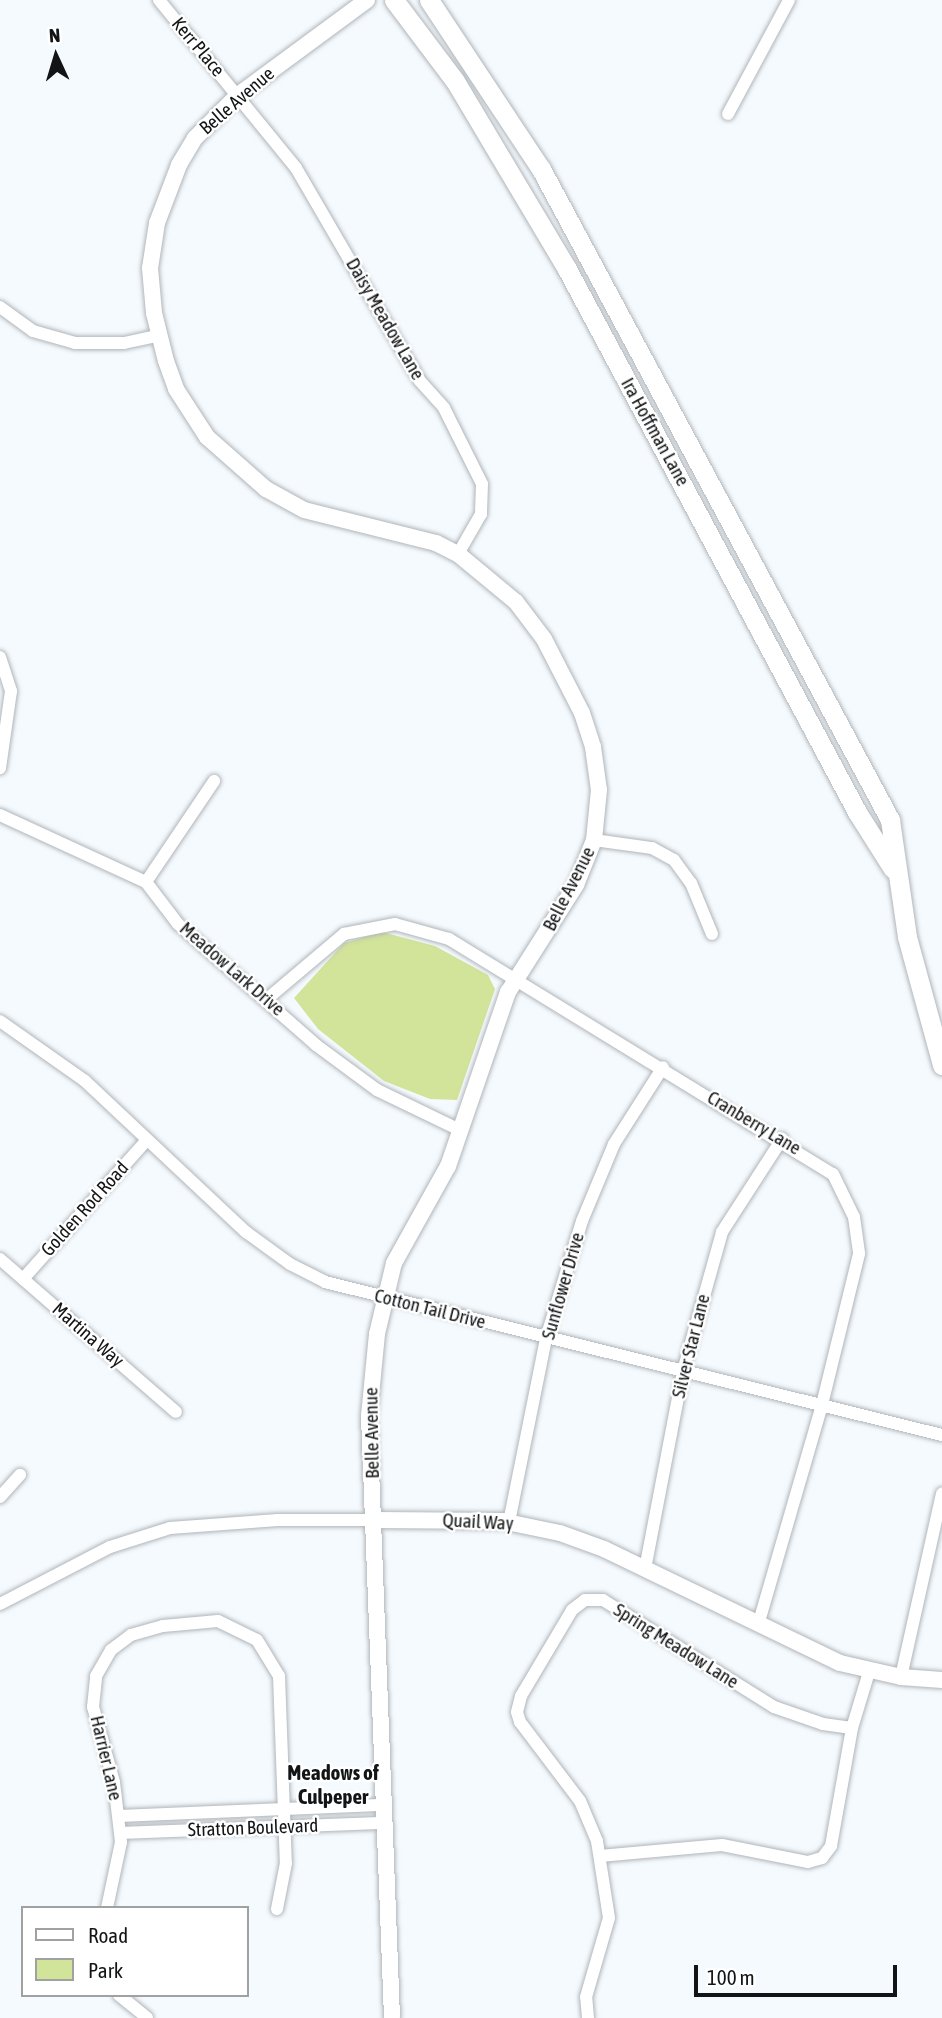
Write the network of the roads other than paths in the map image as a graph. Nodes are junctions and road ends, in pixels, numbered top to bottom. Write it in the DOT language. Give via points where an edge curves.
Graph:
graph roads {
  1 [pos="159,0"];
  2 [pos="368,0"];
  3 [pos="394,0"];
  4 [pos="429,0"];
  5 [pos="789,0"];
  6 [pos="238,95"];
  7 [pos="728,114"];
  8 [pos="0,307"];
  9 [pos="158,336"];
  10 [pos="458,554"];
  11 [pos="0,657"];
  12 [pos="0,768"];
  13 [pos="214,781"];
  14 [pos="0,815"];
  15 [pos="594,840"];
  16 [pos="898,875"];
  17 [pos="146,882"];
  18 [pos="712,934"];
  19 [pos="517,979"];
  20 [pos="267,999"];
  21 [pos="0,1021"];
  22 [pos="942,1065"];
  23 [pos="663,1067"];
  24 [pos="462,1131"];
  25 [pos="782,1139"];
  26 [pos="147,1140"];
  27 [pos="0,1259"];
  28 [pos="23,1279"];
  29 [pos="384,1298"];
  30 [pos="547,1338"];
  31 [pos="683,1371"];
  32 [pos="822,1405"];
  33 [pos="176,1412"];
  34 [pos="942,1435"];
  35 [pos="20,1475"];
  36 [pos="942,1494"];
  37 [pos="0,1497"];
  38 [pos="375,1520"];
  39 [pos="509,1522"];
  40 [pos="645,1569"];
  41 [pos="0,1604"];
  42 [pos="758,1625"];
  43 [pos="869,1672"];
  44 [pos="901,1678"];
  45 [pos="942,1680"];
  46 [pos="852,1728"];
  47 [pos="385,1805"];
  48 [pos="286,1809"];
  49 [pos="119,1816"];
  50 [pos="386,1823"];
  51 [pos="286,1827"];
  52 [pos="120,1833"];
  53 [pos="600,1856"];
  54 [pos="107,1906"];
  55 [pos="277,1909"];
  56 [pos="121,1997"];
  57 [pos="147,2018"];
  58 [pos="392,2018"];
  59 [pos="588,2018"];
  1 -- 6 [label="street, Kerr Place"];
  2 -- 6 [label="street, Belle Avenue"];
  3 -- 16 [label="main road, Ira Hoffman Lane" via="455,81 566,269 857,812"];
  4 -- 16 [label="main road, Ira Hoffman Lane" via="541,169 805,656 890,820"];
  5 -- 7 [label="street"];
  6 -- 9 [label="street, Belle Avenue" via="195,138 168,190 150,268"];
  6 -- 10 [label="street, Daisy Meadow Lane" via="296,168 420,382 444,408 469,454 482,484 481,514"];
  8 -- 9 [label="street" via="33,331 75,343 124,343"];
  9 -- 10 [label="street, Belle Avenue" via="176,389 192,417 244,473 304,510 414,534"];
  10 -- 15 [label="street, Belle Avenue" via="516,602 544,639 582,713 598,768"];
  11 -- 12 [label="street" via="11,691"];
  13 -- 17 [label="street"];
  14 -- 17 [label="street, Meadow Lark Drive"];
  15 -- 18 [label="street" via="652,848 674,860 691,883"];
  15 -- 19 [label="street, Belle Avenue" via="576,885"];
  16 -- 22 [label="main road, Ira Hoffman Lane" via="907,937"];
  17 -- 20 [label="street, Meadow Lark Drive" via="178,924"];
  19 -- 20 [label="street, Cranberry Lane" via="449,939 395,924 344,934"];
  19 -- 23 [label="street, Cranberry Lane"];
  19 -- 24 [label="street, Belle Avenue" via="493,1027"];
  20 -- 24 [label="street, Meadow Lark Drive" via="316,1045 377,1090"];
  21 -- 26 [label="street, Cotton Tail Drive" via="85,1081"];
  23 -- 25 [label="street, Cranberry Lane"];
  23 -- 30 [label="street, Sunflower Drive" via="614,1144 582,1221"];
  24 -- 29 [label="street, Belle Avenue" via="441,1179 403,1240"];
  25 -- 31 [label="street, Silver Star Lane" via="722,1232"];
  25 -- 32 [label="street, Cranberry Lane" via="833,1174 854,1217 859,1254"];
  26 -- 28 [label="street, Golden Rod Road"];
  26 -- 29 [label="street, Cotton Tail Drive" via="246,1232 290,1264 325,1282"];
  27 -- 28 [label="street, Martina Way"];
  28 -- 33 [label="street, Martina Way"];
  29 -- 30 [label="street, Cotton Tail Drive"];
  29 -- 38 [label="street, Belle Avenue" via="370,1376"];
  30 -- 31 [label="street, Cotton Tail Drive"];
  30 -- 39 [label="street, Sunflower Drive"];
  31 -- 32 [label="street, Cotton Tail Drive"];
  31 -- 40 [label="street, Silver Star Lane"];
  32 -- 34 [label="street, Cotton Tail Drive"];
  32 -- 42 [label="street, Cranberry Lane"];
  35 -- 37 [label="street"];
  36 -- 44 [label="street"];
  38 -- 39 [label="street, Quail Way"];
  38 -- 41 [label="street, Quail Way" via="278,1520 170,1528 110,1547"];
  38 -- 47 [label="street, Belle Avenue"];
  39 -- 40 [label="street, Quail Way" via="592,1544"];
  40 -- 42 [label="street, Quail Way"];
  42 -- 43 [label="street, Quail Way"];
  43 -- 44 [label="street, Quail Way"];
  43 -- 46 [label="street"];
  44 -- 45 [label="street, Quail Way"];
  46 -- 53 [label="street" via="843,1796 831,1846 822,1858 808,1862 722,1844"];
  46 -- 53 [label="street, Spring Meadow Lane" via="823,1724 774,1707 608,1603 585,1600 572,1610 521,1696 517,1712 580,1801"];
  47 -- 48 [label="street, Stratton Boulevard"];
  47 -- 50 [label="street, Belle Avenue"];
  48 -- 49 [label="street, Stratton Boulevard"];
  48 -- 49 [label="street, Harrier Lane" via="284,1723 276,1667 247,1632 218,1621 190,1622 125,1638 111,1650 96,1676 93,1707"];
  48 -- 51 [label="street, Harrier Lane"];
  49 -- 52 [label="street, Harrier Lane"];
  50 -- 51 [label="street, Stratton Boulevard"];
  50 -- 58 [label="street, Belle Avenue"];
  51 -- 52 [label="street, Stratton Boulevard"];
  51 -- 55 [label="street, Harrier Lane" via="286,1863"];
  52 -- 54 [label="street, Harrier Lane"];
  53 -- 59 [label="street, Spring Meadow Lane" via="609,1918 586,1997"];
  56 -- 57 [label="street"];
}
